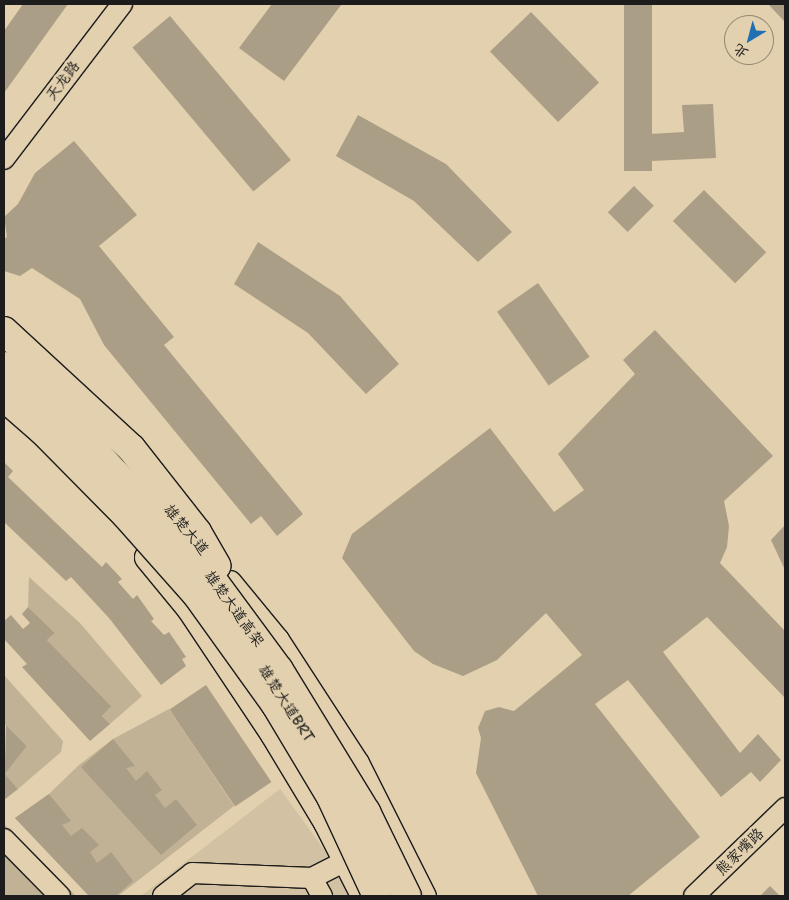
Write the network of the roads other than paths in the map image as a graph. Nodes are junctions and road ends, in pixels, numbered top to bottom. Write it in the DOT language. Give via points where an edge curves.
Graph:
graph roads {
  1 [pos="122,4"];
  2 [pos="4,159"];
  3 [pos="4,331"];
  4 [pos="4,348"];
  5 [pos="4,366"];
  6 [pos="4,382"];
  7 [pos="4,397"];
  8 [pos="4,411"];
  9 [pos="278,670"];
  10 [pos="785,808"];
  11 [pos="4,839"];
  12 [pos="372,851"];
  13 [pos="336,866"];
  14 [pos="409,867"];
  15 [pos="312,878"];
  16 [pos="367,894"];
  17 [pos="60,896"];
  18 [pos="163,896"];
  19 [pos="322,896"];
  20 [pos="393,896"];
  21 [pos="407,896"];
  22 [pos="423,896"];
  23 [pos="694,896"];
  1 -- 2 [label="street, 天龙路"];
  3 -- 9 [label="highway, bridge" via="131,448 197,532"];
  4 -- 14 [label="main road, 雄楚大道" via="76,411 154,492 276,640 356,763"];
  5 -- 9 [label="highway, 雄楚大道高架, bridge" via="62,416 206,571"];
  6 -- 12 [label="street, 雄楚大道BRT" via="51,422 143,517 266,670 342,793"];
  7 -- 16 [label="highway, 雄楚大道高架, bridge" via="43,431 126,515 198,596 281,714 331,798"];
  8 -- 16 [label="main road" via="109,512 189,608 274,734"];
  9 -- 21 [label="highway, 雄楚大道高架, bridge" via="366,812"];
  10 -- 23 [label="street, 熊家嘴路"];
  11 -- 17 [label="street"];
  12 -- 14 [label="main road" via="392,852"];
  12 -- 16 [label="main road" via="364,855 356,872"];
  12 -- 20 [label="street, 雄楚大道BRT"];
  13 -- 15 [label="street"];
  14 -- 22 [label="main road, 雄楚大道"];
  15 -- 18 [label="street" via="192,874"];
  15 -- 19 [label="street"];
}
